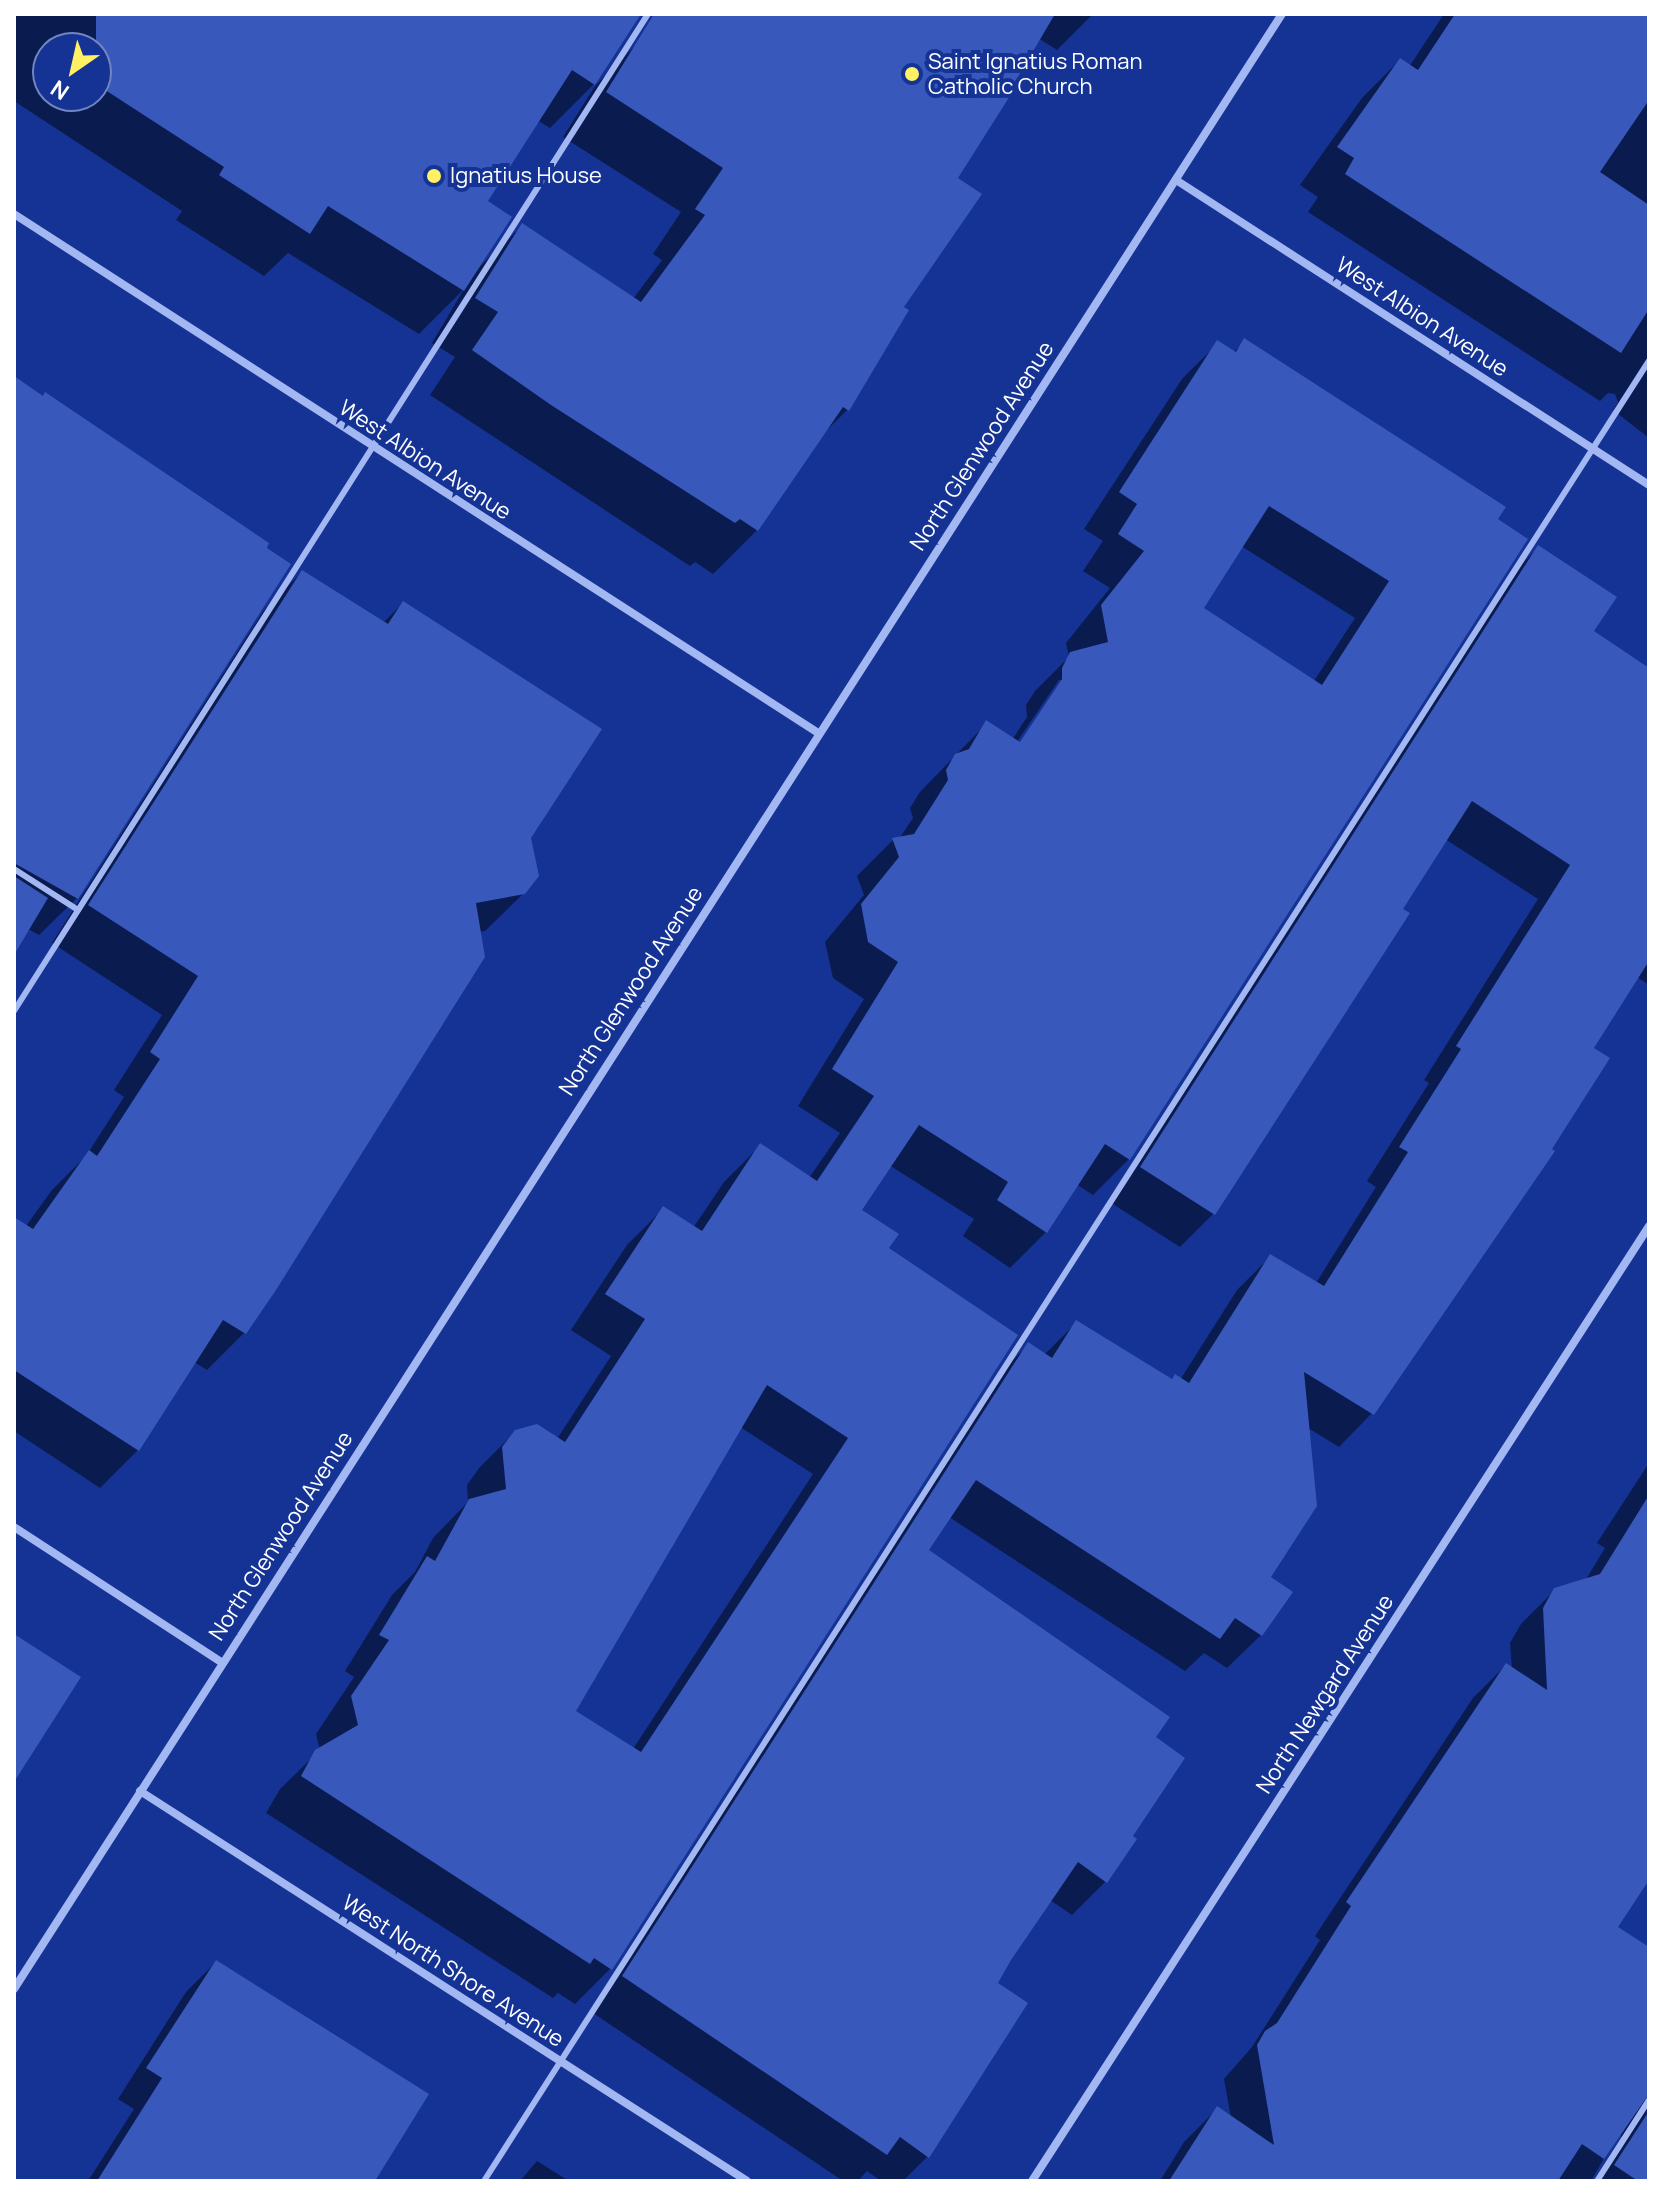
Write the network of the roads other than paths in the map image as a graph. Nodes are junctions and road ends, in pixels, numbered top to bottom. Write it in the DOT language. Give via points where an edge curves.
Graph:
graph roads {
  1 [pos="648,14"];
  2 [pos="1282,14"];
  3 [pos="1176,180"];
  4 [pos="14,214"];
  5 [pos="1649,361"];
  6 [pos="373,448"];
  7 [pos="1592,449"];
  8 [pos="1649,485"];
  9 [pos="818,733"];
  10 [pos="14,869"];
  11 [pos="78,910"];
  12 [pos="14,1011"];
  13 [pos="1649,1226"];
  14 [pos="14,1527"];
  15 [pos="221,1662"];
  16 [pos="140,1791"];
  17 [pos="14,1989"];
  18 [pos="561,2061"];
  19 [pos="1649,2100"];
  20 [pos="484,2181"];
  21 [pos="747,2181"];
  22 [pos="1032,2181"];
  23 [pos="1597,2181"];
  1 -- 6 [label="lane"];
  2 -- 3 [label="street, North Glenwood Avenue"];
  3 -- 7 [label="street, West Albion Avenue"];
  3 -- 9 [label="street, North Glenwood Avenue"];
  4 -- 6 [label="street, West Albion Avenue"];
  5 -- 7 [label="lane"];
  6 -- 9 [label="street, West Albion Avenue"];
  6 -- 11 [label="lane"];
  7 -- 8 [label="street, West Albion Avenue"];
  7 -- 18 [label="lane"];
  9 -- 15 [label="street, North Glenwood Avenue"];
  10 -- 11 [label="lane"];
  11 -- 12 [label="lane"];
  13 -- 22 [label="street, North Newgard Avenue"];
  14 -- 15 [label="street"];
  15 -- 16 [label="street, North Glenwood Avenue"];
  16 -- 17 [label="street, North Glenwood Avenue"];
  16 -- 18 [label="street, West North Shore Avenue"];
  18 -- 20 [label="lane"];
  18 -- 21 [label="street, West North Shore Avenue"];
  19 -- 23 [label="lane"];
}
